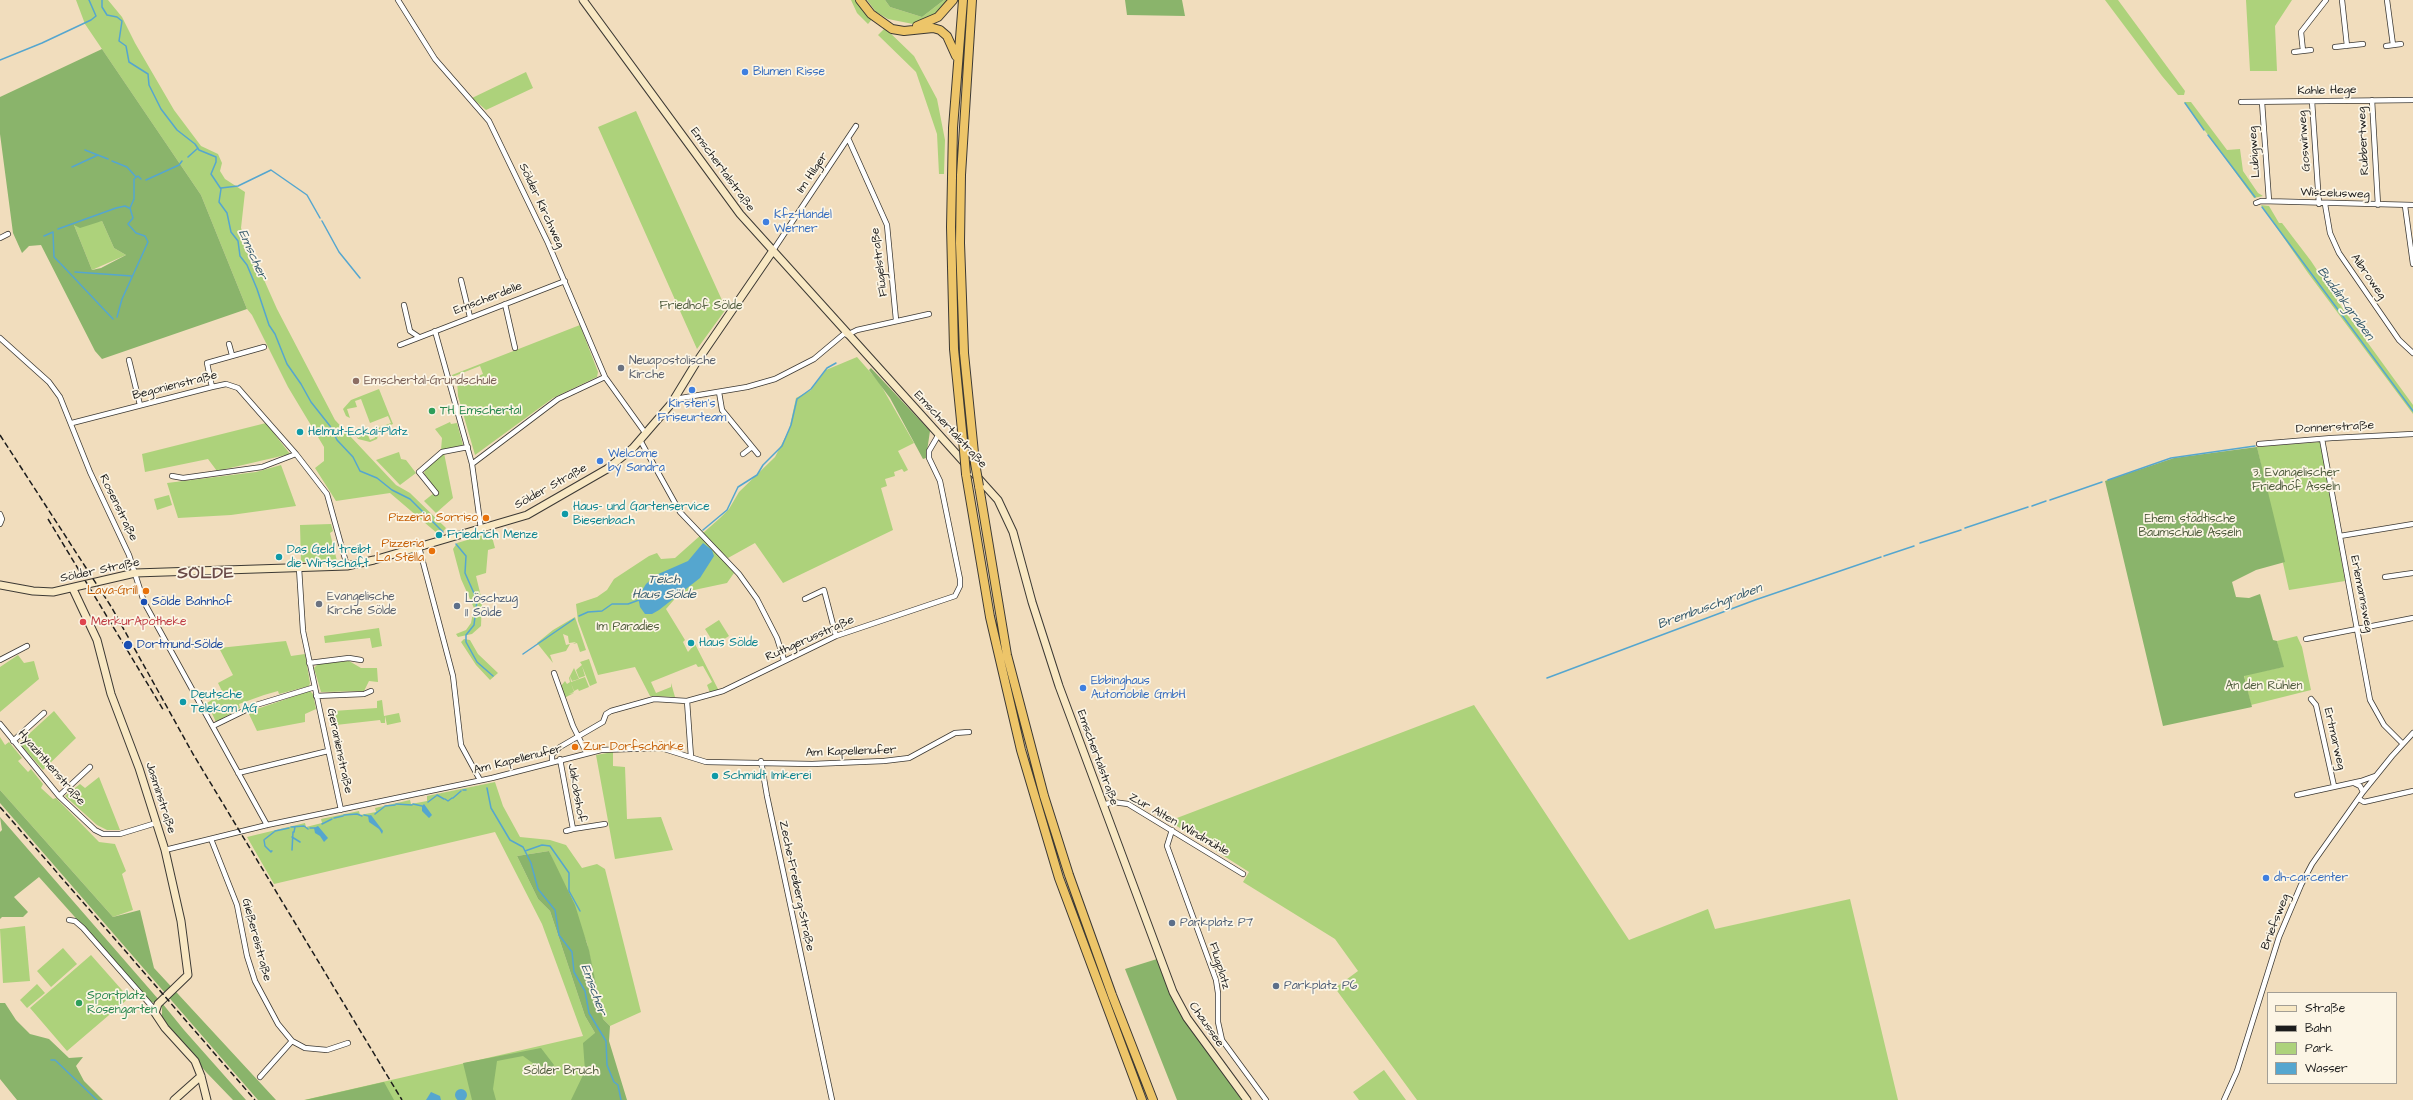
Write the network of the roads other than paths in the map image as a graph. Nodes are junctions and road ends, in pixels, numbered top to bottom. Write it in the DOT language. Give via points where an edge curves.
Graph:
graph roads {
  1 [pos="398,0"];
  2 [pos="584,0"];
  3 [pos="860,0"];
  4 [pos="865,0"];
  5 [pos="952,0"];
  6 [pos="962,0"];
  7 [pos="972,0"];
  8 [pos="2326,0"];
  9 [pos="2342,0"];
  10 [pos="2387,0"];
  11 [pos="2363,44"];
  12 [pos="2401,44"];
  13 [pos="2393,45"];
  14 [pos="2347,46"];
  15 [pos="2386,46"];
  16 [pos="2335,47"];
  17 [pos="2311,50"];
  18 [pos="2303,51"];
  19 [pos="2294,52"];
  20 [pos="957,62"];
  21 [pos="2372,100"];
  22 [pos="2413,100"];
  23 [pos="2312,101"];
  24 [pos="2241,102"];
  25 [pos="2262,102"];
  26 [pos="856,126"];
  27 [pos="848,138"];
  28 [pos="2268,201"];
  29 [pos="2256,203"];
  30 [pos="2322,204"];
  31 [pos="2378,205"];
  32 [pos="2413,205"];
  33 [pos="2405,206"];
  34 [pos="8,234"];
  35 [pos="0,238"];
  36 [pos="772,252"];
  37 [pos="2413,264"];
  38 [pos="461,280"];
  39 [pos="565,281"];
  40 [pos="505,304"];
  41 [pos="404,305"];
  42 [pos="929,314"];
  43 [pos="470,317"];
  44 [pos="896,320"];
  45 [pos="435,331"];
  46 [pos="846,334"];
  47 [pos="419,337"];
  48 [pos="1,340"];
  49 [pos="229,344"];
  50 [pos="400,345"];
  51 [pos="264,347"];
  52 [pos="515,348"];
  53 [pos="2413,353"];
  54 [pos="232,355"];
  55 [pos="129,360"];
  56 [pos="605,377"];
  57 [pos="212,387"];
  58 [pos="719,392"];
  59 [pos="674,399"];
  60 [pos="140,405"];
  61 [pos="72,424"];
  62 [pos="646,434"];
  63 [pos="939,434"];
  64 [pos="2413,434"];
  65 [pos="2322,438"];
  66 [pos="640,440"];
  67 [pos="2259,444"];
  68 [pos="468,447"];
  69 [pos="752,447"];
  70 [pos="296,454"];
  71 [pos="743,454"];
  72 [pos="758,454"];
  73 [pos="472,464"];
  74 [pos="172,476"];
  75 [pos="436,493"];
  76 [pos="0,514"];
  77 [pos="0,524"];
  78 [pos="2413,524"];
  79 [pos="481,528"];
  80 [pos="2340,536"];
  81 [pos="419,547"];
  82 [pos="347,566"];
  83 [pos="299,568"];
  84 [pos="135,573"];
  85 [pos="2413,573"];
  86 [pos="2385,577"];
  87 [pos="0,585"];
  88 [pos="73,588"];
  89 [pos="805,600"];
  90 [pos="2413,618"];
  91 [pos="2358,629"];
  92 [pos="836,636"];
  93 [pos="2306,639"];
  94 [pos="27,646"];
  95 [pos="0,660"];
  96 [pos="361,660"];
  97 [pos="784,660"];
  98 [pos="309,663"];
  99 [pos="554,673"];
  100 [pos="314,687"];
  101 [pos="371,691"];
  102 [pos="316,696"];
  103 [pos="2311,698"];
  104 [pos="687,701"];
  105 [pos="44,713"];
  106 [pos="0,724"];
  107 [pos="213,726"];
  108 [pos="969,732"];
  109 [pos="2413,733"];
  110 [pos="578,735"];
  111 [pos="13,741"];
  112 [pos="2403,744"];
  113 [pos="328,751"];
  114 [pos="586,752"];
  115 [pos="691,757"];
  116 [pos="560,759"];
  117 [pos="552,761"];
  118 [pos="761,761"];
  119 [pos="90,767"];
  120 [pos="238,773"];
  121 [pos="2376,776"];
  122 [pos="480,780"];
  123 [pos="2353,783"];
  124 [pos="2334,786"];
  125 [pos="2413,791"];
  126 [pos="2363,792"];
  127 [pos="2297,794"];
  128 [pos="59,796"];
  129 [pos="2359,799"];
  130 [pos="1103,805"];
  131 [pos="342,810"];
  132 [pos="156,823"];
  133 [pos="605,824"];
  134 [pos="267,825"];
  135 [pos="573,829"];
  136 [pos="1172,830"];
  137 [pos="566,831"];
  138 [pos="211,839"];
  139 [pos="165,850"];
  140 [pos="1243,874"];
  141 [pos="69,920"];
  142 [pos="1159,956"];
  143 [pos="155,1010"];
  144 [pos="292,1041"];
  145 [pos="348,1043"];
  146 [pos="201,1076"];
  147 [pos="260,1076"];
  148 [pos="174,1100"];
  149 [pos="206,1100"];
  150 [pos="832,1100"];
  151 [pos="1142,1100"];
  152 [pos="1153,1100"];
  153 [pos="1247,1100"];
  154 [pos="1266,1100"];
  155 [pos="2224,1100"];
  1 -- 39 [label="street, Sölder Kirchweg" via="435,59 489,121"];
  2 -- 36 [label="main road, Emschertalstraße" via="716,183"];
  3 -- 20 [label="highway" via="871,14 892,29 940,30 952,44"];
  4 -- 5 [label="highway" via="874,12 888,22 918,26 933,20"];
  6 -- 20 [label="highway"];
  7 -- 152 [label="highway, bridge" via="961,175 960,243 964,353 975,463 1007,655 1044,796 1109,988"];
  8 -- 18 [label="street" via="2301,32"];
  9 -- 14 [label="street"];
  10 -- 13 [label="street"];
  11 -- 14 [label="street"];
  12 -- 13 [label="street"];
  13 -- 15 [label="street"];
  14 -- 16 [label="street"];
  17 -- 18 [label="street"];
  18 -- 19 [label="street"];
  20 -- 151 [label="highway, bridge" via="951,182 954,349 966,474 990,617 1021,750 1059,878"];
  21 -- 22 [label="street, Kahle Hege"];
  21 -- 23 [label="street, Kahle Hege"];
  21 -- 31 [label="street, Rubbertweg"];
  23 -- 25 [label="street, Kahle Hege"];
  23 -- 30 [label="street, Goswinweg"];
  24 -- 25 [label="street, Kahle Hege"];
  25 -- 28 [label="street, Lubigweg"];
  26 -- 27 [label="street, Im Hilger"];
  27 -- 36 [label="street, Im Hilger"];
  27 -- 44 [label="street, Flügelstraße" via="887,225"];
  28 -- 29 [label="street, Wiscelusweg"];
  28 -- 30 [label="street, Wiscelusweg"];
  30 -- 31 [label="street, Wiscelusweg"];
  30 -- 53 [label="street, Albroweg" via="2339,253 2400,340"];
  31 -- 33 [label="street, Wiscelusweg"];
  32 -- 33 [label="street, Wiscelusweg"];
  33 -- 37 [label="street"];
  34 -- 35 [label="street"];
  36 -- 46 [label="main road, Emschertalstraße"];
  36 -- 59 [label="main road, Sölder Straße"];
  38 -- 43 [label="street"];
  39 -- 40 [label="street, Emscherdelle"];
  39 -- 56 [label="street, Sölder Kirchweg"];
  40 -- 43 [label="street, Emscherdelle"];
  40 -- 52 [label="street"];
  41 -- 47 [label="street" via="410,331"];
  42 -- 44 [label="street"];
  43 -- 45 [label="street, Emscherdelle"];
  44 -- 46 [label="street"];
  45 -- 47 [label="street, Emscherdelle"];
  45 -- 68 [label="street"];
  46 -- 58 [label="street" via="814,359 788,374 756,385"];
  46 -- 63 [label="main road, Emschertalstraße"];
  47 -- 50 [label="street, Emscherdelle"];
  48 -- 61 [label="street, Rosenstraße" via="49,382 60,397"];
  49 -- 54 [label="street"];
  51 -- 54 [label="street"];
  54 -- 57 [label="street" via="208,363"];
  55 -- 60 [label="street"];
  56 -- 62 [label="street, Sölder Kirchweg"];
  56 -- 73 [label="street" via="558,399"];
  57 -- 60 [label="street, Begonienstraße"];
  57 -- 70 [label="street, Begonienstraße" via="226,384 242,390"];
  58 -- 59 [label="street"];
  58 -- 69 [label="street" via="722,410"];
  59 -- 62 [label="main road, Sölder Straße"];
  60 -- 61 [label="street, Begonienstraße"];
  61 -- 84 [label="street, Rosenstraße" via="90,472 122,537"];
  62 -- 66 [label="main road, Sölder Straße"];
  63 -- 92 [label="street, Ruthgerusstraße" via="929,451 928,458 942,489 960,579 959,592 948,600"];
  63 -- 130 [label="main road, Emschertalstraße" via="993,492 1007,516 1048,654"];
  64 -- 65 [label="street, Donnerstraße"];
  65 -- 67 [label="street, Donnerstraße"];
  65 -- 80 [label="street, Erlemannsweg"];
  66 -- 79 [label="main road, Sölder Straße" via="617,462 548,504 522,517"];
  66 -- 97 [label="street" via="680,512 739,574 757,599 777,638"];
  68 -- 73 [label="street"];
  68 -- 75 [label="street" via="442,452 419,472"];
  69 -- 71 [label="street"];
  69 -- 72 [label="street"];
  70 -- 74 [label="street" via="262,467 183,478"];
  70 -- 82 [label="street, Begonienstraße" via="327,494"];
  73 -- 79 [label="street"];
  76 -- 77 [label="street"];
  78 -- 80 [label="street"];
  79 -- 81 [label="main road, Sölder Straße"];
  80 -- 91 [label="street, Erlemannsweg"];
  81 -- 82 [label="main road, Sölder Straße"];
  81 -- 122 [label="street" via="453,676 460,745"];
  82 -- 83 [label="main road, Sölder Straße"];
  83 -- 84 [label="main road, Sölder Straße"];
  83 -- 98 [label="street, Geranienstraße" via="301,617"];
  84 -- 88 [label="main road, Sölder Straße"];
  84 -- 107 [label="street, Rosenstraße" via="144,602"];
  85 -- 86 [label="street"];
  87 -- 88 [label="main road, Sölder Straße" via="35,592"];
  88 -- 132 [label="main road, Jasminstraße" via="97,640 111,694 137,762"];
  89 -- 92 [label="street" via="824,590"];
  90 -- 91 [label="street"];
  91 -- 93 [label="street"];
  91 -- 112 [label="street, Erlemannsweg" via="2370,700 2384,725"];
  92 -- 97 [label="street, Ruthgerusstraße"];
  94 -- 95 [label="street"];
  96 -- 98 [label="street" via="349,658"];
  97 -- 104 [label="street, Ruthgerusstraße" via="723,691"];
  98 -- 100 [label="street, Geranienstraße"];
  99 -- 110 [label="street" via="562,700"];
  100 -- 102 [label="street, Geranienstraße"];
  100 -- 107 [label="street" via="256,705"];
  101 -- 102 [label="street, Geranienstraße" via="364,694"];
  102 -- 113 [label="street, Geranienstraße"];
  103 -- 124 [label="street, Ertmarweg" via="2316,706"];
  104 -- 110 [label="street, Ruthgerusstraße" via="661,699 622,706 606,714 603,722"];
  104 -- 115 [label="street"];
  105 -- 111 [label="street"];
  106 -- 111 [label="street, Hyazinthenstraße"];
  107 -- 120 [label="street, Rosenstraße"];
  108 -- 118 [label="street, Am Kapellenufer" via="955,733 916,755 901,760 812,764"];
  109 -- 112 [label="street, Briefsweg"];
  110 -- 114 [label="street"];
  110 -- 117 [label="street, Ruthgerusstraße" via="556,751"];
  111 -- 128 [label="street, Hyazinthenstraße"];
  112 -- 121 [label="street, Briefsweg"];
  113 -- 120 [label="street"];
  113 -- 131 [label="street, Geranienstraße"];
  114 -- 115 [label="street, Am Kapellenufer" via="652,747"];
  114 -- 116 [label="street, Am Kapellenufer"];
  115 -- 118 [label="street, Am Kapellenufer" via="706,762"];
  116 -- 117 [label="street, Am Kapellenufer"];
  116 -- 135 [label="street, Jakobshof"];
  117 -- 122 [label="street, Am Kapellenufer"];
  118 -- 150 [label="street, Zeche-Freiberg-Straße"];
  119 -- 128 [label="street"];
  120 -- 134 [label="street, Rosenstraße"];
  121 -- 123 [label="street, Ertmarweg"];
  121 -- 126 [label="street, Briefsweg"];
  122 -- 131 [label="street, Am Kapellenufer"];
  123 -- 124 [label="street, Ertmarweg"];
  123 -- 126 [label="street, Ertmarweg" via="2360,786"];
  124 -- 127 [label="street, Ertmarweg"];
  125 -- 129 [label="street" via="2364,802"];
  126 -- 129 [label="street, Briefsweg"];
  128 -- 132 [label="street, Hyazinthenstraße" via="88,824 103,834 120,834"];
  129 -- 155 [label="street, Briefsweg" via="2312,864 2295,900 2275,951 2237,1071"];
  130 -- 136 [label="street, Zur Alten Windmühle" via="1123,801"];
  130 -- 142 [label="main road, Emschertalstraße"];
  131 -- 134 [label="street, Am Kapellenufer"];
  132 -- 139 [label="main road, Jasminstraße"];
  133 -- 135 [label="street, Jakobshof"];
  134 -- 138 [label="street, Am Kapellenufer"];
  135 -- 137 [label="street, Jakobshof"];
  136 -- 140 [label="street, Zur Alten Windmühle"];
  136 -- 154 [label="street, Flugplatz" via="1166,846 1216,980 1218,1022 1222,1040"];
  138 -- 139 [label="street, Am Kapellenufer"];
  138 -- 144 [label="street, Gießereistraße" via="236,905 247,956 256,981 271,1015"];
  139 -- 143 [label="main road, Jasminstraße" via="181,921 188,975"];
  141 -- 143 [label="street" via="75,921 83,928"];
  142 -- 153 [label="main road, Chaussee" via="1179,1005"];
  143 -- 146 [label="main road" via="161,1024 194,1061"];
  144 -- 145 [label="street, Gießereistraße" via="305,1048 318,1050"];
  144 -- 147 [label="street"];
  146 -- 148 [label="main road"];
  146 -- 149 [label="main road"];
}
